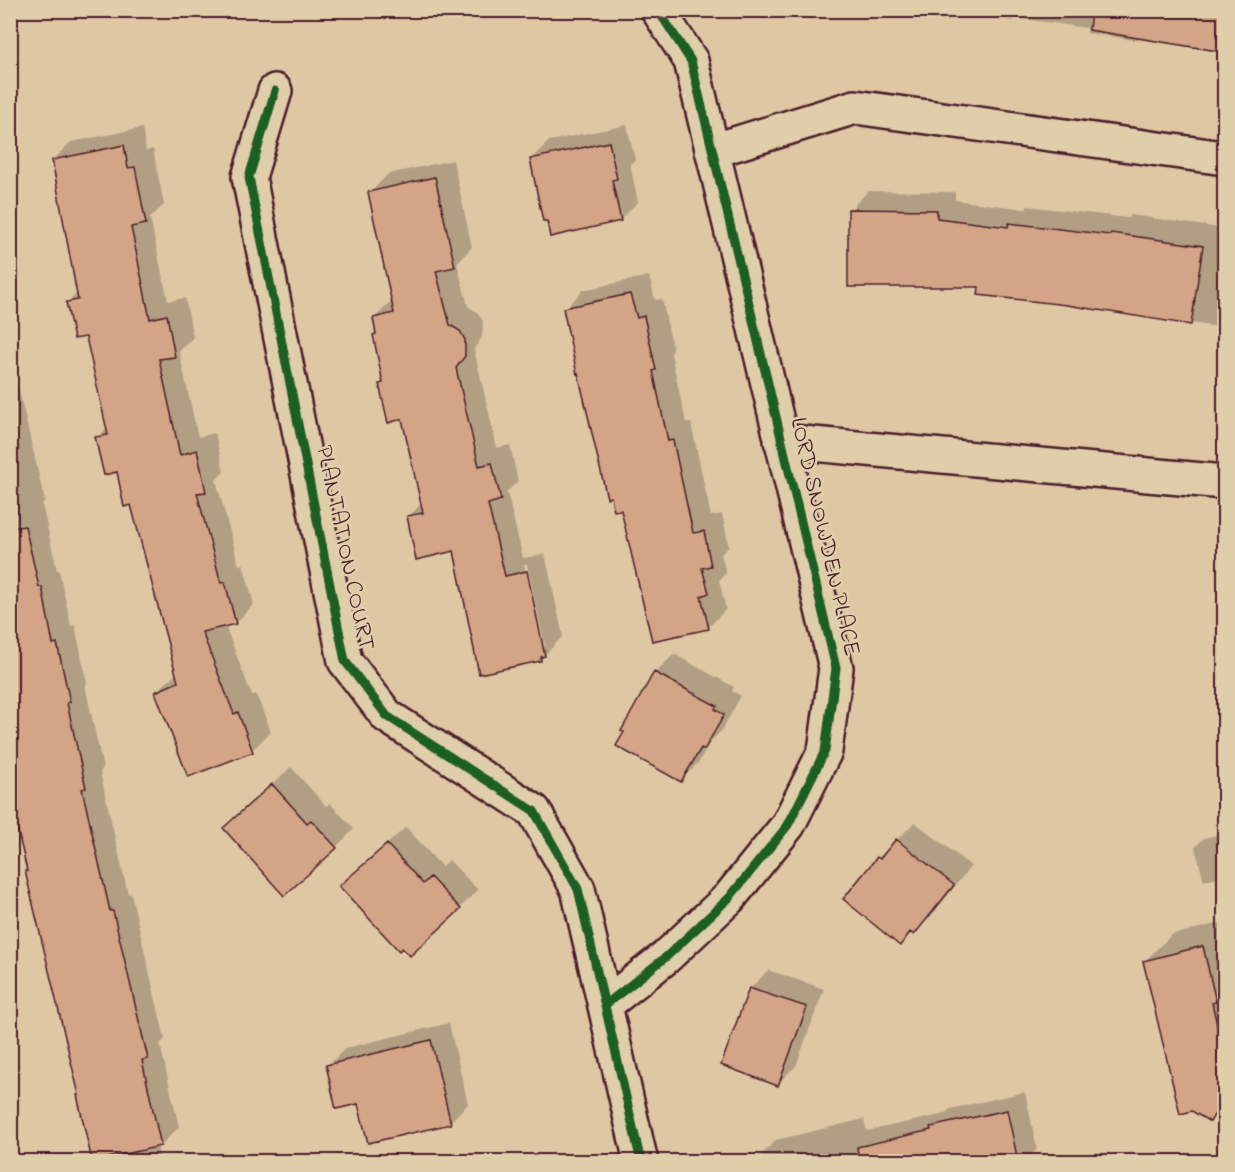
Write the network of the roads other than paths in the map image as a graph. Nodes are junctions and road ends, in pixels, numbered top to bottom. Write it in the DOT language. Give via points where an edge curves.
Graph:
graph roads {
  1 [pos="658,10"];
  2 [pos="275,91"];
  3 [pos="712,151"];
  4 [pos="1224,158"];
  5 [pos="781,441"];
  6 [pos="1224,482"];
  7 [pos="605,1005"];
  8 [pos="641,1161"];
  1 -- 3 [label="street, LORD SNOWDEN PLACE" via="691,61"];
  2 -- 7 [label="street, PLANTATION COURT" via="249,177 345,661 387,716 534,812 578,889"];
  3 -- 4 [label="street" via="855,107"];
  3 -- 5 [label="street, LORD SNOWDEN PLACE"];
  5 -- 6 [label="street"];
  5 -- 7 [label="street, LORD SNOWDEN PLACE" via="836,668 825,751 788,825 729,898 666,957"];
  7 -- 8 [label="street, PLANTATION COURT"];
}
